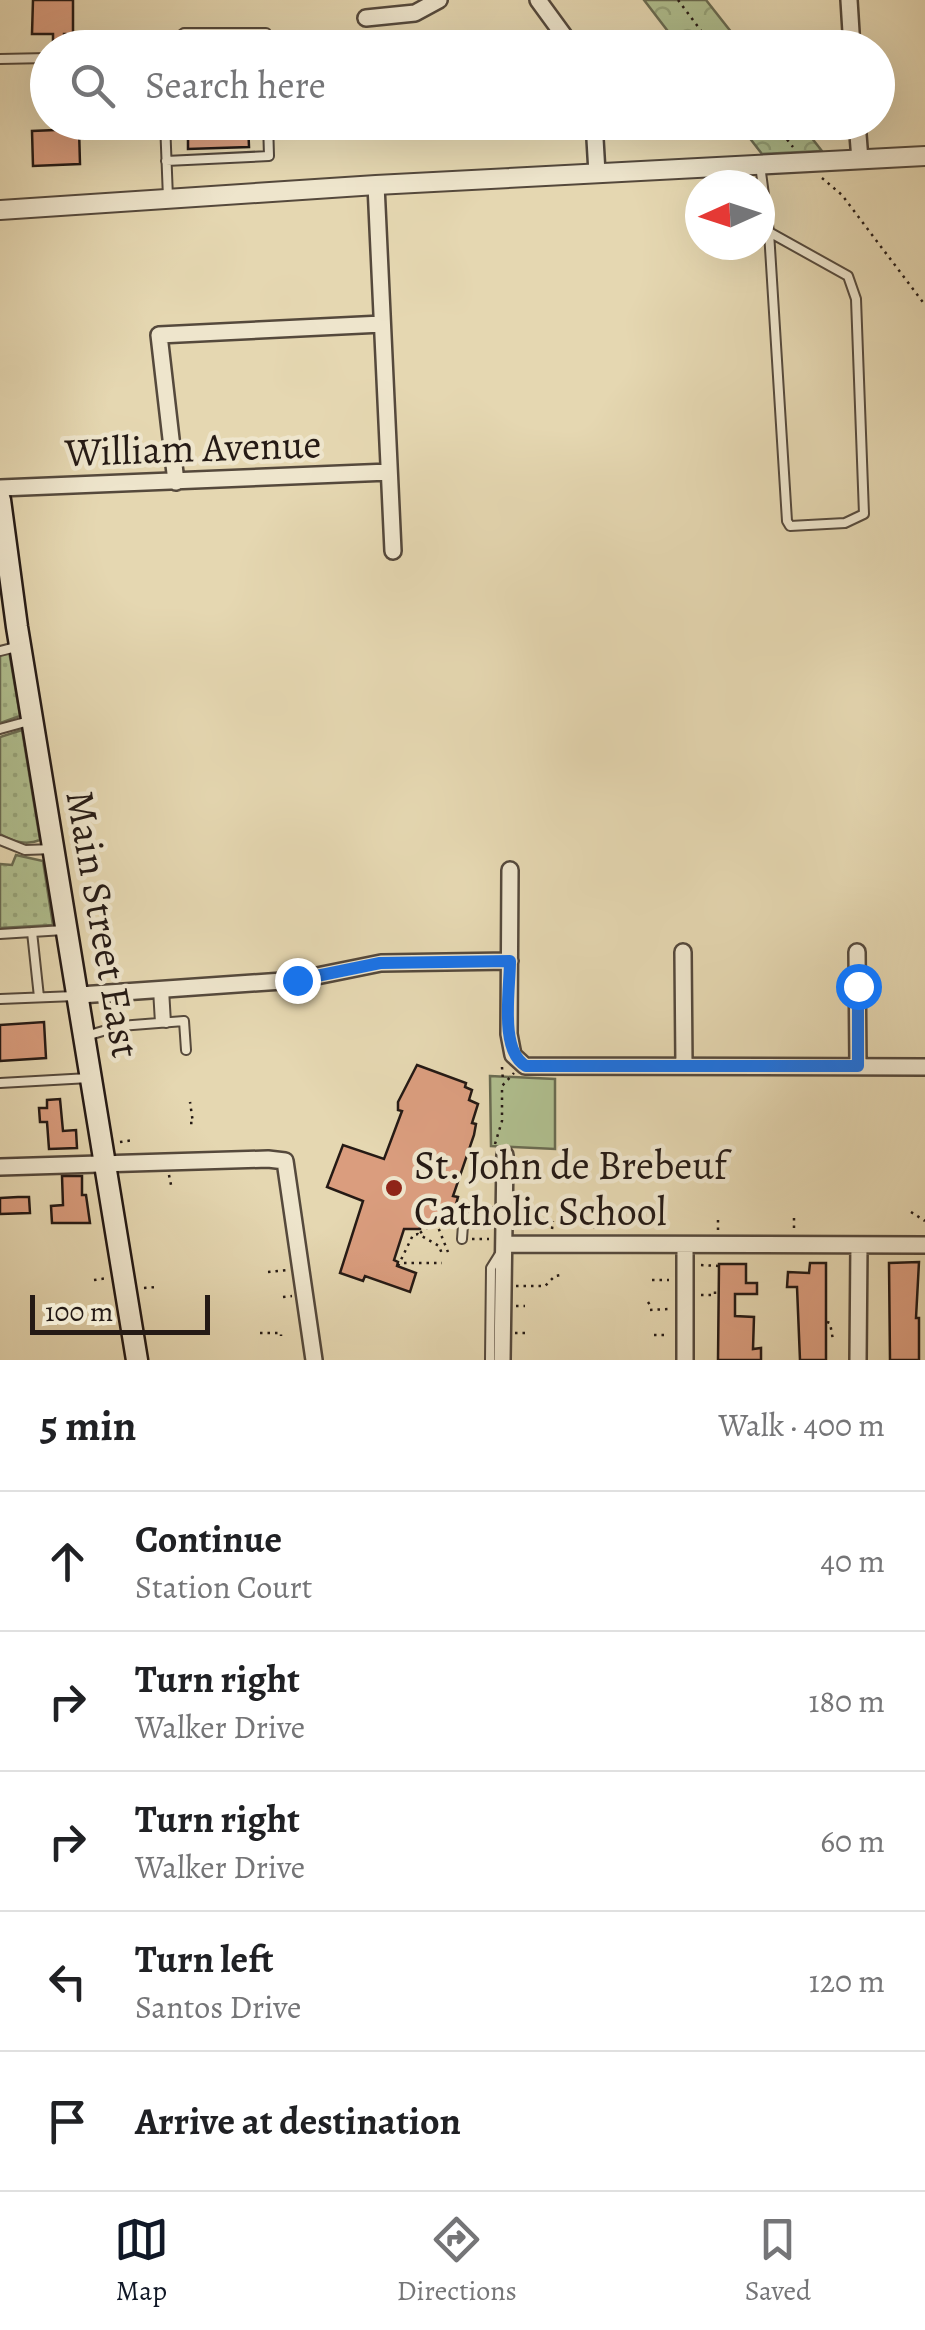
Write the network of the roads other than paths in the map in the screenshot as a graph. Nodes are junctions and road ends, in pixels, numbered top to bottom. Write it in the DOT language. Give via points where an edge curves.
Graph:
graph roads {
  1 [pos="439,0"];
  2 [pos="538,0"];
  3 [pos="849,0"];
  4 [pos="366,18"];
  5 [pos="560,30"];
  6 [pos="851,30"];
  7 [pos="30,59"];
  8 [pos="0,60"];
  9 [pos="165,140"];
  10 [pos="269,140"];
  11 [pos="595,140"];
  12 [pos="858,140"];
  13 [pos="925,156"];
  14 [pos="860,160"];
  15 [pos="166,161"];
  16 [pos="760,165"];
  17 [pos="761,170"];
  18 [pos="597,173"];
  19 [pos="376,186"];
  20 [pos="168,198"];
  21 [pos="0,210"];
  22 [pos="769,232"];
  23 [pos="382,324"];
  24 [pos="388,472"];
  25 [pos="176,482"];
  26 [pos="0,488"];
  27 [pos="0,500"];
  28 [pos="393,551"];
  29 [pos="11,638"];
  30 [pos="33,720"];
  31 [pos="0,729"];
  32 [pos="0,840"];
  33 [pos="54,849"];
  34 [pos="510,870"];
  35 [pos="68,930"];
  36 [pos="32,932"];
  37 [pos="0,934"];
  38 [pos="683,952"];
  39 [pos="858,952"];
  40 [pos="510,961"];
  41 [pos="161,989"];
  42 [pos="80,995"];
  43 [pos="39,997"];
  44 [pos="0,998"];
  45 [pos="163,1023"];
  46 [pos="86,1036"];
  47 [pos="186,1050"];
  48 [pos="684,1065"];
  49 [pos="858,1066"];
  50 [pos="925,1067"];
  51 [pos="93,1078"];
  52 [pos="0,1084"];
  53 [pos="499,1154"];
  54 [pos="107,1164"];
  55 [pos="0,1167"];
  56 [pos="503,1212"];
  57 [pos="465,1239"];
  58 [pos="500,1243"];
  59 [pos="859,1244"];
  60 [pos="925,1245"];
  61 [pos="685,1246"];
  62 [pos="137,1360"];
  63 [pos="314,1360"];
  64 [pos="490,1360"];
  65 [pos="502,1360"];
  66 [pos="685,1360"];
  67 [pos="858,1360"];
  1 -- 4 [label="street" via="415,14"];
  2 -- 5 [label="street"];
  3 -- 6 [label="street"];
  7 -- 8 [label="lane"];
  9 -- 15 [label="lane"];
  10 -- 15 [label="lane" via="269,156"];
  11 -- 18 [label="street"];
  12 -- 14 [label="street"];
  13 -- 14 [label="street"];
  14 -- 16 [label="street"];
  15 -- 20 [label="lane"];
  16 -- 17 [label="lane"];
  16 -- 18 [label="street"];
  18 -- 19 [label="street"];
  19 -- 20 [label="street"];
  19 -- 23 [label="street"];
  20 -- 21 [label="street"];
  22 -- 22 [label="lane" via="787,522 845,523 864,514 856,298 848,276"];
  23 -- 24 [label="street"];
  23 -- 25 [label="street" via="159,335"];
  24 -- 25 [label="street, William Avenue"];
  24 -- 28 [label="street"];
  25 -- 26 [label="street, William Avenue"];
  27 -- 29 [label="main road, Main Street East"];
  29 -- 30 [label="main road, Main Street East"];
  30 -- 31 [label="lane"];
  30 -- 33 [label="main road, Main Street East"];
  32 -- 33 [label="lane" via="25,850"];
  33 -- 35 [label="main road, Main Street East"];
  34 -- 40 [label="street"];
  35 -- 36 [label="lane"];
  35 -- 42 [label="main road, Main Street East"];
  36 -- 37 [label="lane"];
  36 -- 43 [label="lane"];
  38 -- 48 [label="street"];
  39 -- 49 [label="street"];
  40 -- 41 [label="street" via="380,963 297,980"];
  40 -- 48 [label="street" via="509,1034 518,1062"];
  41 -- 42 [label="street"];
  41 -- 45 [label="lane"];
  42 -- 43 [label="lane"];
  42 -- 46 [label="main road, Main Street East"];
  43 -- 44 [label="lane"];
  45 -- 46 [label="lane"];
  45 -- 47 [label="lane" via="184,1021"];
  46 -- 51 [label="main road, Main Street East"];
  48 -- 49 [label="street"];
  49 -- 50 [label="street"];
  51 -- 52 [label="lane"];
  51 -- 54 [label="main road, Main Street East"];
  53 -- 56 [label="street"];
  54 -- 55 [label="street"];
  54 -- 62 [label="main road, Main Street East"];
  54 -- 63 [label="street" via="285,1162"];
  56 -- 57 [label="lane" via="474,1214 463,1225"];
  56 -- 58 [label="street"];
  58 -- 61 [label="street"];
  58 -- 64 [label="lane" via="491,1268"];
  58 -- 65 [label="street"];
  59 -- 60 [label="street"];
  59 -- 61 [label="street"];
  59 -- 67 [label="street"];
  61 -- 66 [label="street"];
}
